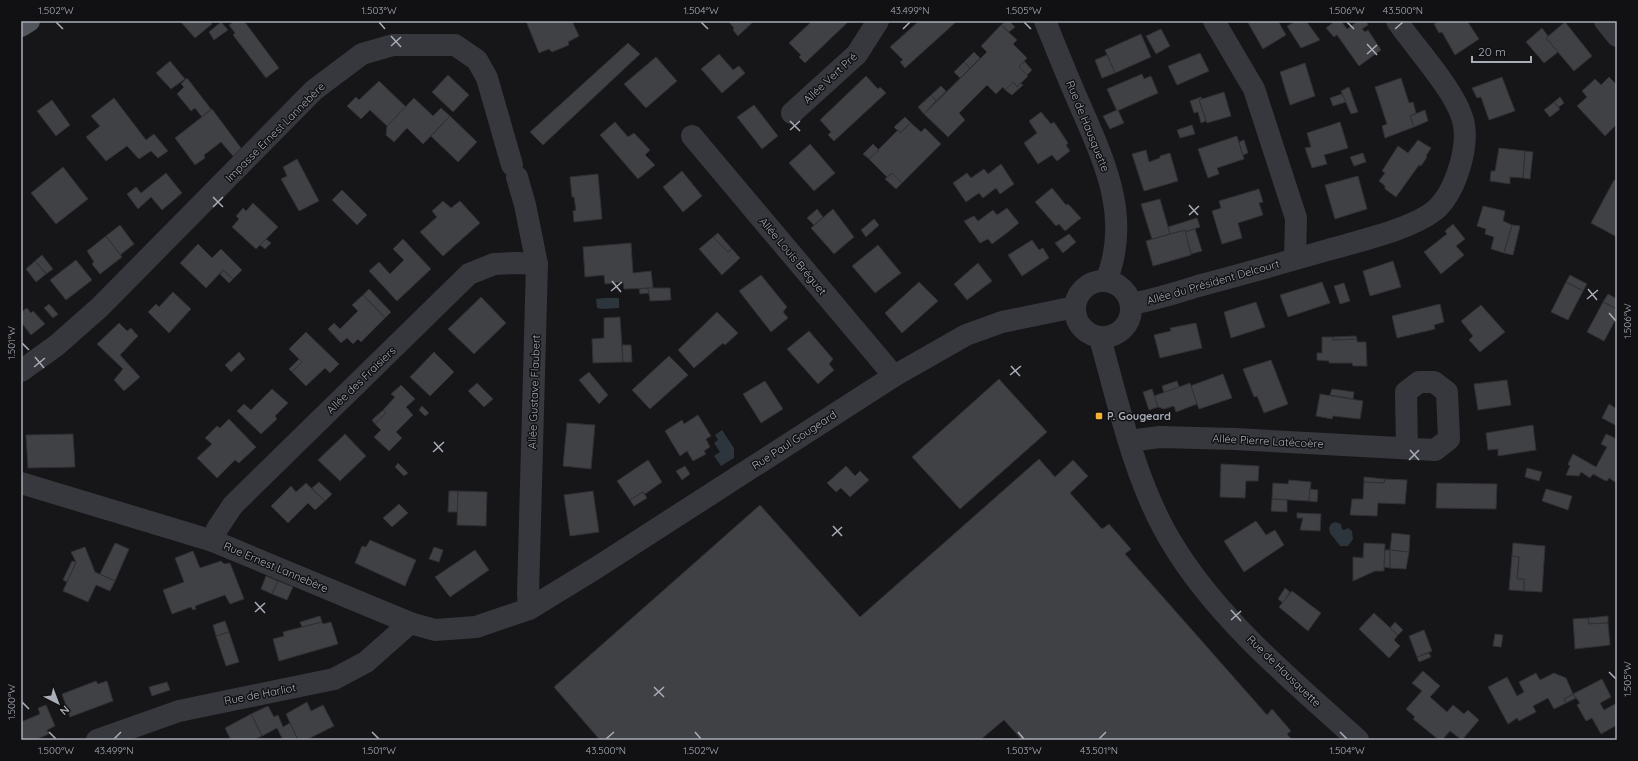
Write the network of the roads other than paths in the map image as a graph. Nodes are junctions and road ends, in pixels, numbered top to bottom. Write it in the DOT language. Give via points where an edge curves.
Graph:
graph roads {
  1 [pos="29,21"];
  2 [pos="878,21"];
  3 [pos="1045,21"];
  4 [pos="1214,21"];
  5 [pos="1397,21"];
  6 [pos="1605,21"];
  7 [pos="21,26"];
  8 [pos="1617,36"];
  9 [pos="792,113"];
  10 [pos="692,136"];
  11 [pos="515,171"];
  12 [pos="1295,259"];
  13 [pos="537,264"];
  14 [pos="1106,281"];
  15 [pos="1131,304"];
  16 [pos="1075,307"];
  17 [pos="1100,338"];
  18 [pos="21,371"];
  19 [pos="894,376"];
  20 [pos="1129,440"];
  21 [pos="1407,448"];
  22 [pos="21,483"];
  23 [pos="213,541"];
  24 [pos="529,609"];
  25 [pos="410,624"];
  26 [pos="97,740"];
  27 [pos="1358,740"];
  1 -- 7 [label="main road"];
  2 -- 9 [label="street, Allée Vert Pré" via="857,54"];
  3 -- 14 [label="street, Rue de Hausquette" via="1105,163 1115,198 1114,255"];
  4 -- 12 [label="street" via="1254,89 1296,218"];
  5 -- 12 [label="street, Allée du Président Delcourt" via="1447,88 1460,111 1464,126 1464,144 1455,179 1447,196 1435,211 1421,219 1398,229"];
  6 -- 8 [label="street"];
  10 -- 19 [label="street, Allée Louis Bréguet"];
  11 -- 13 [label="street, Allée Gustave Flaubert"];
  11 -- 18 [label="street, Impasse Ernest Lannebère" via="487,78 477,60 455,45 393,45 362,54 314,90 100,306 56,345"];
  12 -- 15 [label="street, Allée du Président Delcourt"];
  13 -- 23 [label="street, Allée des Fraisiers" via="494,264 469,274 233,505 217,529"];
  13 -- 24 [label="street, Allée Gustave Flaubert"];
  14 -- 15 [label="street" via="1122,289"];
  14 -- 16 [label="street" via="1089,285 1077,298"];
  15 -- 17 [label="street" via="1131,313 1124,329 1109,337"];
  16 -- 17 [label="street" via="1078,324 1091,335"];
  16 -- 19 [label="street, Rue Paul Gougeard" via="1002,322 966,335"];
  17 -- 20 [label="street, Rue de Hausquette"];
  19 -- 24 [label="street, Rue Paul Gougeard"];
  20 -- 21 [label="street, Allée Pierre Latécoère" via="1235,439"];
  20 -- 27 [label="street, Rue de Hausquette" via="1150,500 1174,547 1199,584 1246,635"];
  22 -- 23 [label="street, Rue Ernest Lannebère"];
  23 -- 25 [label="street, Rue Ernest Lannebère"];
  24 -- 25 [label="street, Rue Ernest Lannebère" via="476,627 454,630 435,630"];
  25 -- 26 [label="street, Rue de Harliot" via="366,662 334,679 179,711"];
}
